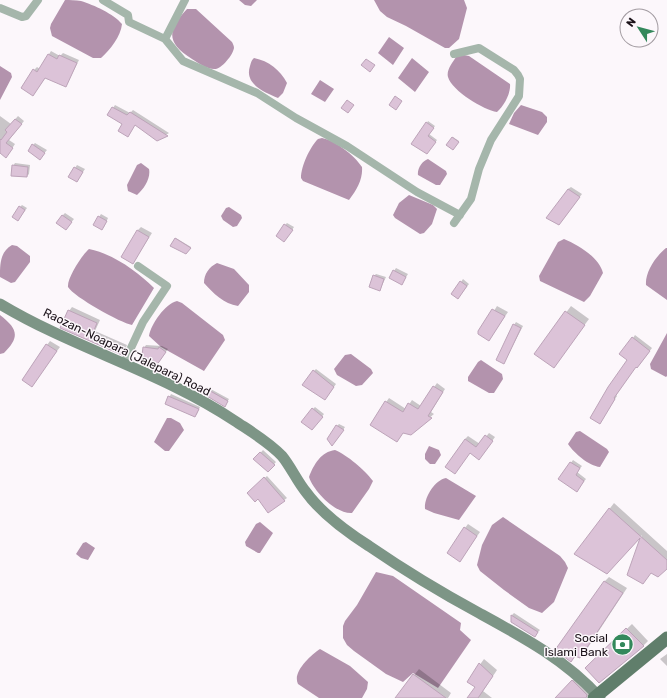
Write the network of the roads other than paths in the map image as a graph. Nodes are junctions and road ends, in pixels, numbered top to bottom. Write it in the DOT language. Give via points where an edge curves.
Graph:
graph roads {
  1 [pos="38,0"];
  2 [pos="103,0"];
  3 [pos="185,0"];
  4 [pos="0,8"];
  5 [pos="165,39"];
  6 [pos="454,54"];
  7 [pos="460,215"];
  8 [pos="454,223"];
  9 [pos="138,266"];
  10 [pos="0,304"];
  11 [pos="124,363"];
  12 [pos="667,638"];
  13 [pos="597,697"];
  1 -- 4 [label="street" via="26,16 22,17"];
  2 -- 5 [label="street" via="128,15 130,22"];
  3 -- 5 [label="street"];
  5 -- 7 [label="street" via="183,61 257,93 347,146 417,192"];
  6 -- 7 [label="street" via="480,48 514,70 520,79 519,96 491,140 479,169 471,199"];
  7 -- 8 [label="street"];
  9 -- 11 [label="street" via="167,286 143,322"];
  10 -- 11 [label="main road, Raozan-Noapara (Jalepara) Road"];
  11 -- 13 [label="main road, Raozan-Noapara (Jalepara) Road" via="234,420 281,455 317,505 349,532 477,612 533,642 562,663"];
  12 -- 13 [label="main road"];
}
